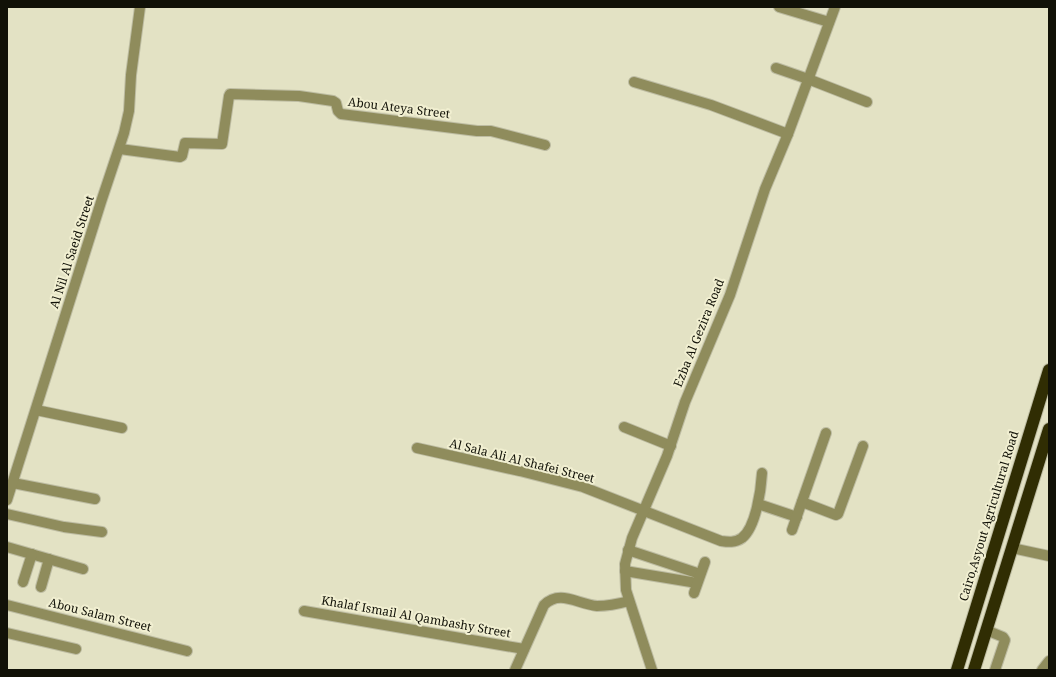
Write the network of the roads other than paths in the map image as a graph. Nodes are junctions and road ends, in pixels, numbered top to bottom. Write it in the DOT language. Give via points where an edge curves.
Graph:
graph roads {
  1 [pos="140,7"];
  2 [pos="779,7"];
  3 [pos="835,7"];
  4 [pos="829,22"];
  5 [pos="776,68"];
  6 [pos="808,79"];
  7 [pos="634,82"];
  8 [pos="867,102"];
  9 [pos="788,134"];
  10 [pos="545,145"];
  11 [pos="120,149"];
  12 [pos="1049,370"];
  13 [pos="36,410"];
  14 [pos="624,427"];
  15 [pos="122,428"];
  16 [pos="1049,429"];
  17 [pos="826,433"];
  18 [pos="671,446"];
  19 [pos="863,446"];
  20 [pos="417,448"];
  21 [pos="762,473"];
  22 [pos="13,483"];
  23 [pos="95,499"];
  24 [pos="7,500"];
  25 [pos="802,502"];
  26 [pos="758,504"];
  27 [pos="643,510"];
  28 [pos="7,514"];
  29 [pos="797,517"];
  30 [pos="792,530"];
  31 [pos="102,532"];
  32 [pos="7,547"];
  33 [pos="1012,548"];
  34 [pos="628,550"];
  35 [pos="32,554"];
  36 [pos="1049,556"];
  37 [pos="49,560"];
  38 [pos="705,562"];
  39 [pos="83,569"];
  40 [pos="625,571"];
  41 [pos="699,579"];
  42 [pos="23,582"];
  43 [pos="41,587"];
  44 [pos="694,594"];
  45 [pos="629,601"];
  46 [pos="7,605"];
  47 [pos="304,611"];
  48 [pos="971,625"];
  49 [pos="986,630"];
  50 [pos="7,633"];
  51 [pos="76,649"];
  52 [pos="524,649"];
  53 [pos="187,651"];
  54 [pos="1049,661"];
  55 [pos="515,670"];
  56 [pos="652,670"];
  57 [pos="957,670"];
  58 [pos="974,670"];
  59 [pos="995,670"];
  60 [pos="1042,670"];
  1 -- 11 [label="street, Al Nil Al Saeid Street" via="129,111"];
  2 -- 4 [label="street"];
  3 -- 4 [label="street, Ezba Al Gezira Road"];
  4 -- 6 [label="street, Ezba Al Gezira Road"];
  5 -- 6 [label="street"];
  6 -- 8 [label="street"];
  6 -- 9 [label="street, Ezba Al Gezira Road"];
  7 -- 9 [label="street" via="711,105"];
  9 -- 18 [label="street, Ezba Al Gezira Road" via="757,211 730,295 688,396"];
  10 -- 11 [label="street, Abou Ateya Street" via="487,131 341,114 336,103 299,96 230,94 222,144 185,143 180,157"];
  11 -- 13 [label="street, Al Nil Al Saeid Street"];
  12 -- 48 [label="highway, Cairo,Asyout Agricultural Road"];
  13 -- 15 [label="street"];
  13 -- 22 [label="street, Al Nil Al Saeid Street"];
  14 -- 18 [label="street"];
  16 -- 33 [label="highway"];
  17 -- 25 [label="street"];
  18 -- 27 [label="street, Ezba Al Gezira Road"];
  19 -- 25 [label="street" via="838,514"];
  20 -- 27 [label="street, Al Sala Ali Al Shafei Street" via="570,484"];
  21 -- 26 [label="street, Al Sala Ali Al Shafei Street"];
  22 -- 23 [label="street"];
  22 -- 24 [label="street, Al Nil Al Saeid Street"];
  25 -- 29 [label="street"];
  26 -- 27 [label="street, Al Sala Ali Al Shafei Street" via="742,538 728,542"];
  26 -- 29 [label="street"];
  27 -- 34 [label="street, Ezba Al Gezira Road"];
  28 -- 31 [label="street" via="64,527"];
  29 -- 30 [label="street"];
  32 -- 35 [label="street"];
  33 -- 36 [label="street"];
  33 -- 49 [label="highway"];
  34 -- 40 [label="street, Ezba Al Gezira Road"];
  34 -- 41 [label="street"];
  35 -- 37 [label="street"];
  35 -- 42 [label="street"];
  37 -- 39 [label="street"];
  37 -- 43 [label="street"];
  38 -- 41 [label="street"];
  40 -- 41 [label="street"];
  40 -- 45 [label="street, Ezba Al Gezira Road"];
  41 -- 44 [label="street"];
  45 -- 52 [label="street" via="599,606 563,597 549,600 544,605"];
  45 -- 56 [label="street, Ezba Al Gezira Road"];
  46 -- 53 [label="street, Abou Salam Street"];
  47 -- 52 [label="street, Khalaf Ismail Al Qambashy Street"];
  48 -- 49 [label="highway"];
  48 -- 57 [label="highway, Cairo,Asyout Agricultural Road"];
  49 -- 58 [label="highway"];
  49 -- 59 [label="street" via="1005,640"];
  50 -- 51 [label="street"];
  52 -- 55 [label="street"];
  54 -- 60 [label="street"];
}
